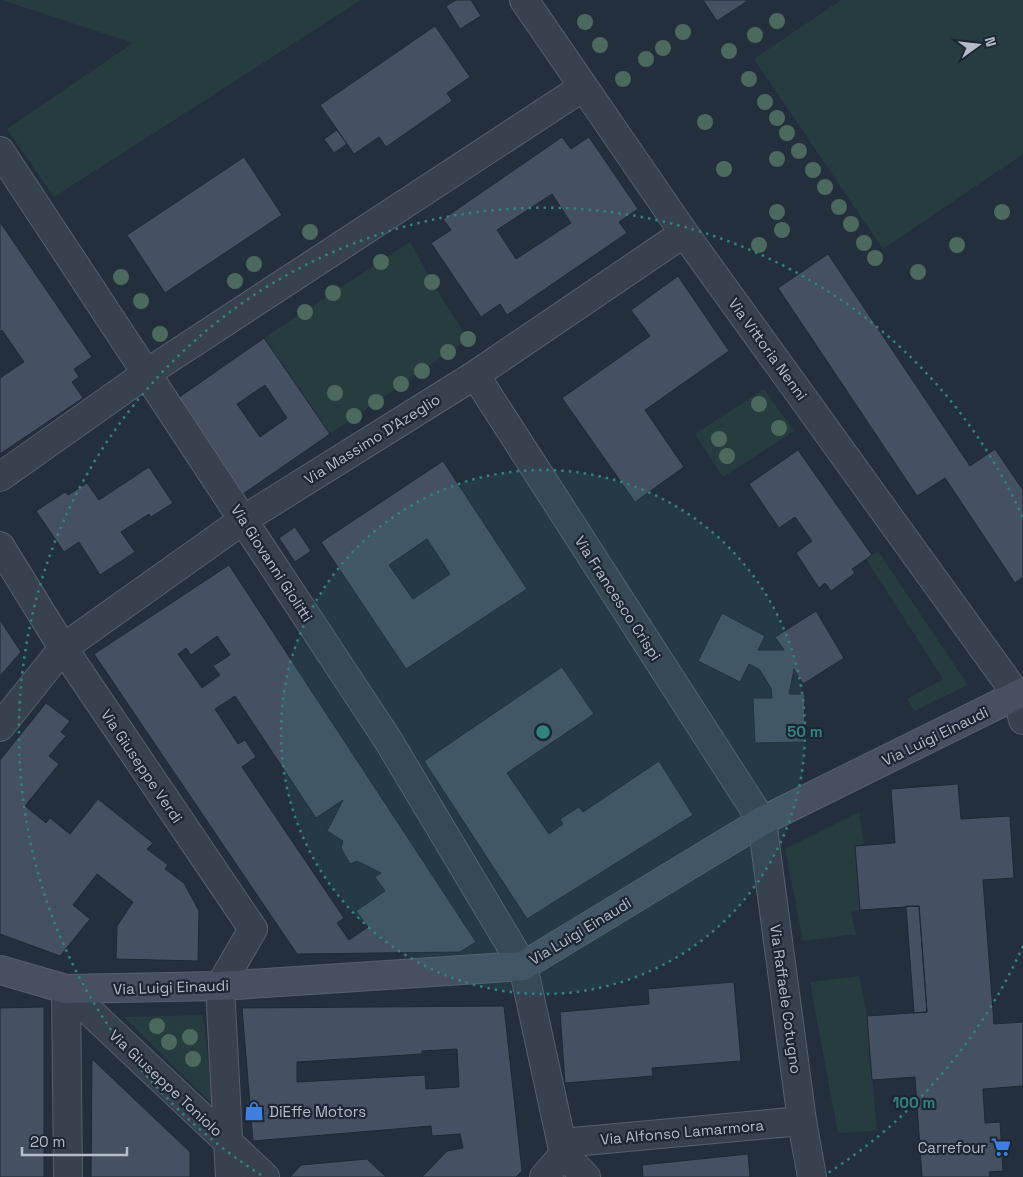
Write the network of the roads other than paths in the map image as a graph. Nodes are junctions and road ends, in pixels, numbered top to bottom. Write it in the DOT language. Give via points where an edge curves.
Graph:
graph roads {
  1 [pos="524,0"];
  2 [pos="583,87"];
  3 [pos="4,163"];
  4 [pos="684,233"];
  5 [pos="147,373"];
  6 [pos="475,375"];
  7 [pos="0,477"];
  8 [pos="243,520"];
  9 [pos="0,546"];
  10 [pos="63,648"];
  11 [pos="1021,703"];
  12 [pos="0,727"];
  13 [pos="762,821"];
  14 [pos="523,966"];
  15 [pos="0,970"];
  16 [pos="220,986"];
  17 [pos="66,989"];
  18 [pos="802,1121"];
  19 [pos="228,1141"];
  20 [pos="563,1148"];
  21 [pos="68,1177"];
  22 [pos="230,1177"];
  23 [pos="265,1177"];
  24 [pos="544,1177"];
  25 [pos="586,1177"];
  26 [pos="812,1177"];
  1 -- 2 [label="street, Via Vittoria Nenni"];
  2 -- 4 [label="street, Via Vittoria Nenni"];
  2 -- 5 [label="street"];
  3 -- 5 [label="street, Via Giovanni Giolitti"];
  4 -- 6 [label="street, Via Massimo D'Azeglio"];
  4 -- 11 [label="street, Via Vittoria Nenni"];
  5 -- 7 [label="street"];
  5 -- 8 [label="street, Via Giovanni Giolitti"];
  6 -- 8 [label="street, Via Massimo D'Azeglio"];
  6 -- 13 [label="street, Via Francesco Crispi"];
  8 -- 10 [label="street, Via Massimo D'Azeglio"];
  8 -- 14 [label="street, Via Giovanni Giolitti" via="388,740"];
  9 -- 10 [label="street, Via Giuseppe Verdi"];
  10 -- 12 [label="street, Via Massimo D'Azeglio"];
  10 -- 16 [label="street, Via Giuseppe Verdi" via="253,929"];
  11 -- 13 [label="main road, Via Luigi Einaudi"];
  13 -- 14 [label="main road, Via Luigi Einaudi"];
  13 -- 18 [label="street, Via Raffaele Cotugno"];
  14 -- 16 [label="main road, Via Luigi Einaudi"];
  14 -- 20 [label="street, Via Giovanni Giolitti"];
  15 -- 17 [label="main road, Via Luigi Einaudi"];
  16 -- 17 [label="main road, Via Luigi Einaudi"];
  16 -- 19 [label="street"];
  17 -- 19 [label="street, Via Giuseppe Toniolo"];
  17 -- 21 [label="street"];
  18 -- 20 [label="street, Via Alfonso Lamarmora"];
  18 -- 26 [label="street, Via Raffaele Cotugno"];
  19 -- 22 [label="street"];
  19 -- 23 [label="street, Via Giuseppe Toniolo"];
  20 -- 24 [label="street"];
  20 -- 25 [label="street"];
}
